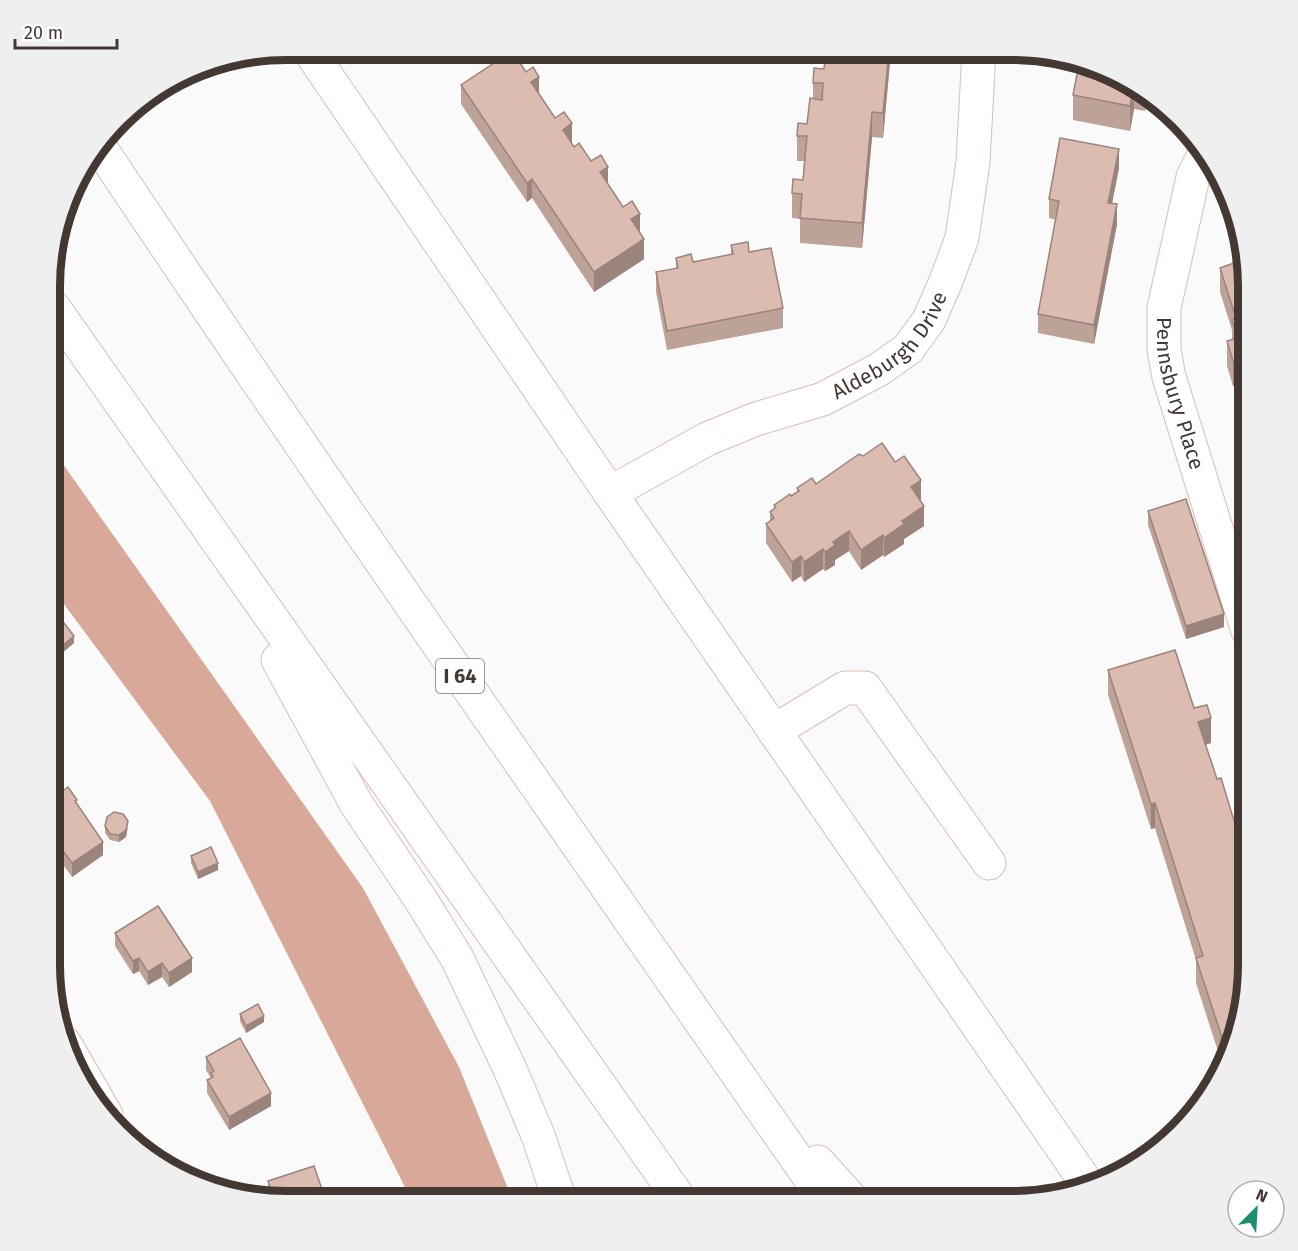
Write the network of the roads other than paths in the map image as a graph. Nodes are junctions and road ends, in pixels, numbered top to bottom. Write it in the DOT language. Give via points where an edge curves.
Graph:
graph roads {
  1 [pos="316,60"];
  2 [pos="979,60"];
  3 [pos="104,153"];
  4 [pos="1201,162"];
  5 [pos="60,317"];
  6 [pos="610,493"];
  7 [pos="203,521"];
  8 [pos="1238,599"];
  9 [pos="774,731"];
  10 [pos="989,863"];
  11 [pos="734,1069"];
  12 [pos="1084,1179"];
  13 [pos="557,1191"];
  14 [pos="674,1191"];
  15 [pos="819,1191"];
  16 [pos="844,1191"];
  1 -- 6 [label="main road"];
  2 -- 6 [label="main road, Aldeburgh Drive" via="973,162 963,238 929,320 908,349 823,399 707,439"];
  3 -- 11 [label="main road, I 64" via="246,367"];
  4 -- 8 [label="main road, Pennsbury Place" via="1193,177 1164,308 1164,350"];
  5 -- 7 [label="main road"];
  6 -- 9 [label="main road"];
  7 -- 13 [label="main road" via="357,805 457,958 510,1069"];
  7 -- 14 [label="main road"];
  9 -- 10 [label="main road" via="845,688 865,688"];
  9 -- 12 [label="main road"];
  11 -- 15 [label="main road, I 64"];
  11 -- 16 [label="main road"];
}
